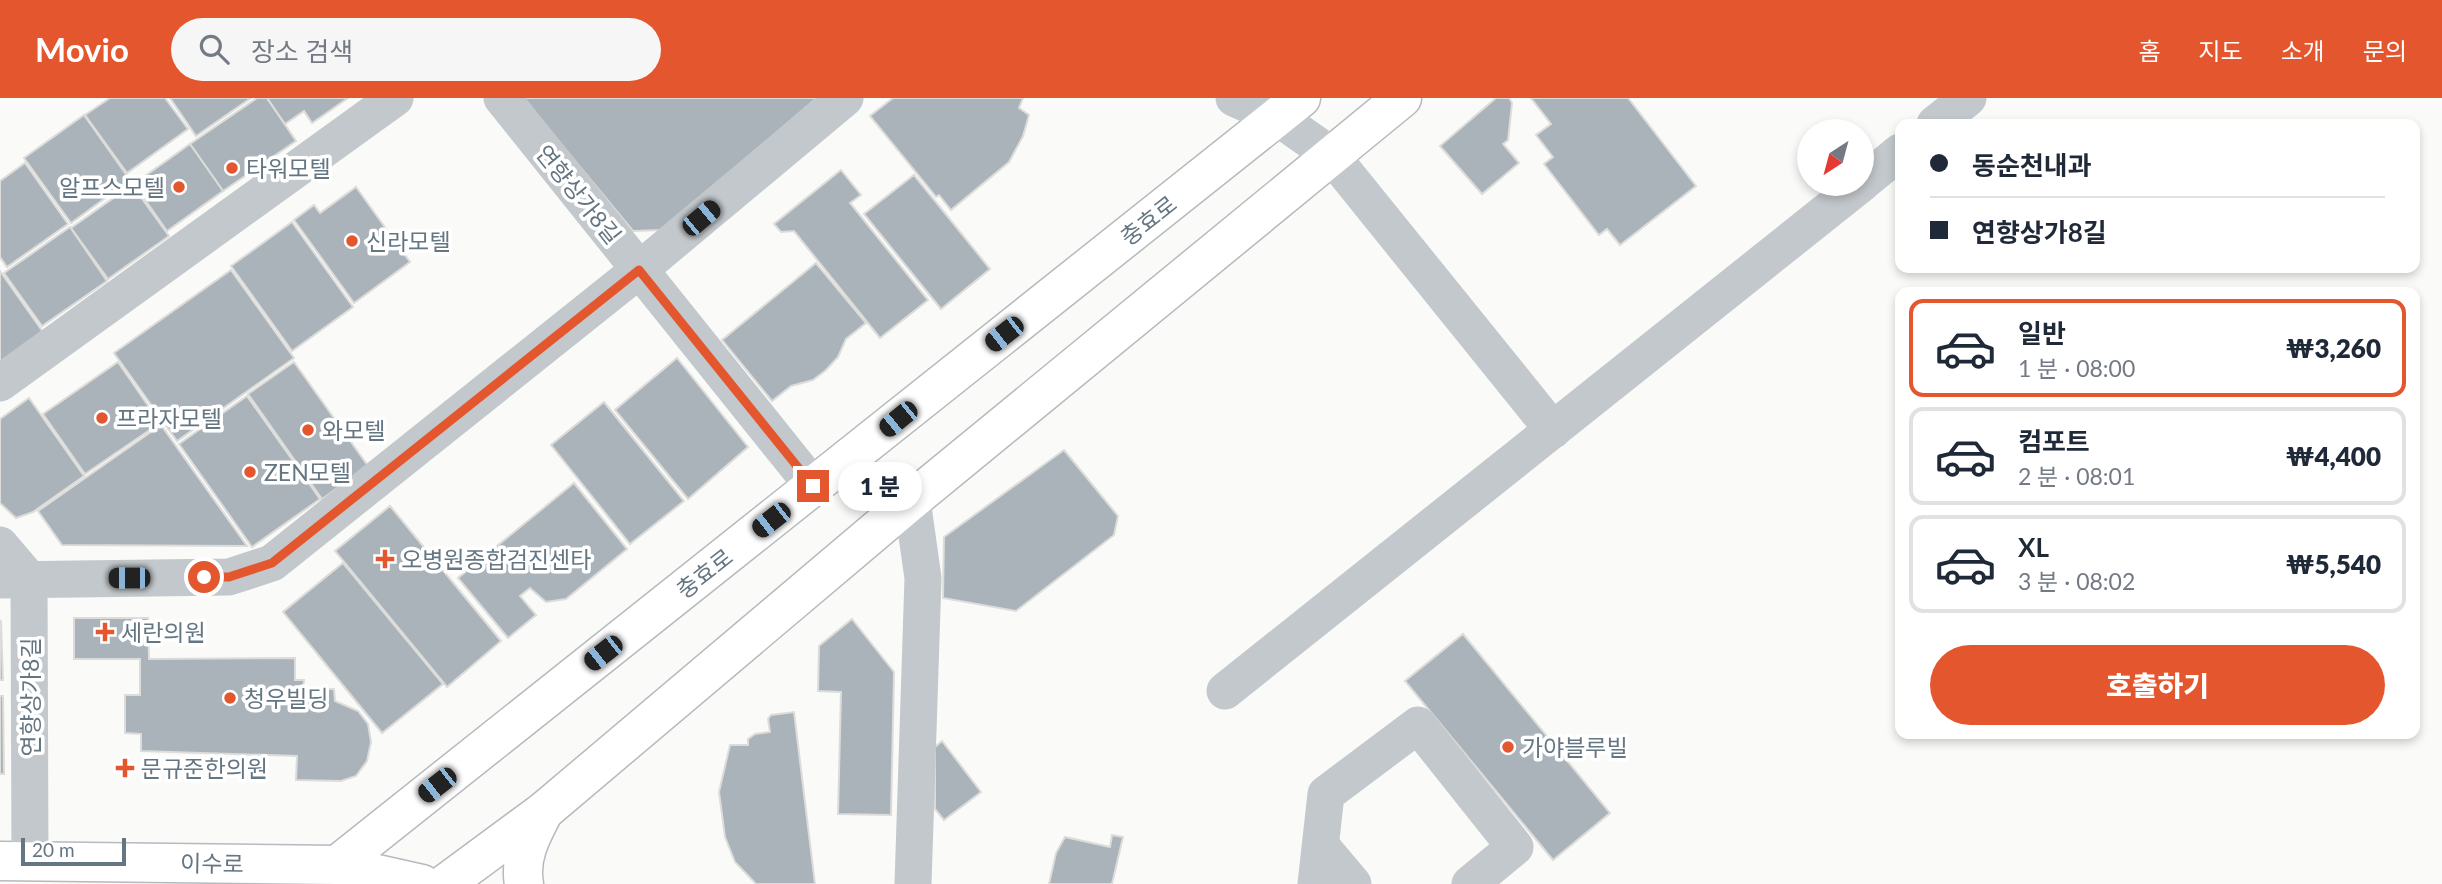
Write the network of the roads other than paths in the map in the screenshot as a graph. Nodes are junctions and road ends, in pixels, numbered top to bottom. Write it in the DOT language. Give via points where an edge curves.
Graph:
graph roads {
  1 [pos="395,98"];
  2 [pos="502,98"];
  3 [pos="845,98"];
  4 [pos="1234,98"];
  5 [pos="1402,98"];
  6 [pos="1968,98"];
  7 [pos="1289,108"];
  8 [pos="1941,119"];
  9 [pos="1331,155"];
  10 [pos="1895,156"];
  11 [pos="1874,173"];
  12 [pos="1846,196"];
  13 [pos="639,270"];
  14 [pos="0,383"];
  15 [pos="1553,430"];
  16 [pos="813,486"];
  17 [pos="912,500"];
  18 [pos="0,545"];
  19 [pos="15,580"];
  20 [pos="1225,691"];
  21 [pos="544,811"];
  22 [pos="1321,846"];
  23 [pos="15,861"];
  24 [pos="337,865"];
  25 [pos="422,884"];
  26 [pos="444,884"];
  27 [pos="524,884"];
  28 [pos="913,884"];
  29 [pos="1316,884"];
  30 [pos="1353,884"];
  31 [pos="1470,884"];
  1 -- 14 [label="street"];
  2 -- 13 [label="street, 연향상가8길"];
  3 -- 13 [label="street"];
  4 -- 7 [label="street"];
  5 -- 9 [label="main road"];
  6 -- 8 [label="street"];
  7 -- 9 [label="street"];
  7 -- 16 [label="main road, 충효로"];
  9 -- 15 [label="street"];
  9 -- 17 [label="main road"];
  10 -- 11 [label="street"];
  12 -- 15 [label="street"];
  13 -- 16 [label="street, 연향상가8길"];
  13 -- 19 [label="street" via="272,563 229,577"];
  15 -- 20 [label="street"];
  16 -- 24 [label="main road, 충효로"];
  17 -- 21 [label="main road"];
  17 -- 28 [label="street" via="923,578"];
  18 -- 19 [label="street"];
  19 -- 23 [label="street, 연향상가8길"];
  21 -- 26 [label="main road"];
  21 -- 27 [label="main road" via="522,863"];
  22 -- 29 [label="street"];
  22 -- 30 [label="street"];
  22 -- 31 [label="street" via="1326,794 1418,725 1515,847"];
  23 -- 24 [label="main road, 이수로"];
  24 -- 25 [label="main road, 이수로"];
}
